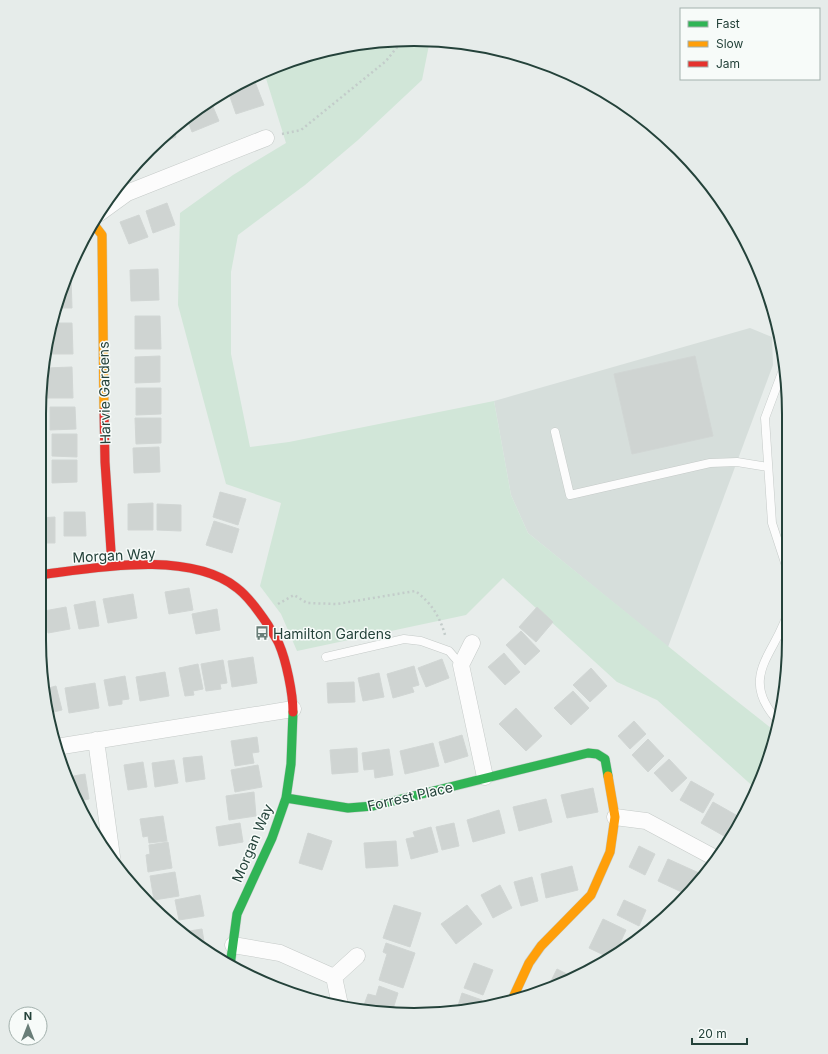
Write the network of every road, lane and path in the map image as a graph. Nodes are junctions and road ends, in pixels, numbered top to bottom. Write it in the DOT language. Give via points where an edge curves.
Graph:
graph roads {
  1 [pos="397,47"];
  2 [pos="266,138"];
  3 [pos="113,203"];
  4 [pos="96,228"];
  5 [pos="780,378"];
  6 [pos="555,432"];
  7 [pos="768,467"];
  8 [pos="782,554"];
  9 [pos="112,566"];
  10 [pos="46,575"];
  11 [pos="261,615"];
  12 [pos="782,623"];
  13 [pos="472,643"];
  14 [pos="450,651"];
  15 [pos="326,657"];
  16 [pos="462,665"];
  17 [pos="292,709"];
  18 [pos="774,716"];
  19 [pos="96,740"];
  20 [pos="62,746"];
  21 [pos="485,777"];
  22 [pos="286,798"];
  23 [pos="615,817"];
  24 [pos="111,848"];
  25 [pos="712,856"];
  26 [pos="233,945"];
  27 [pos="357,956"];
  28 [pos="231,959"];
  29 [pos="334,977"];
  30 [pos="517,993"];
  31 [pos="339,1000"];
  1 -- 2 [label="path" via="386,61 301,130"];
  2 -- 3 [label="street" via="126,193"];
  4 -- 9 [label="street, Harvie Gardens" via="102,235 105,462"];
  5 -- 7 [label="lane" via="765,418"];
  6 -- 7 [label="lane" via="570,496 710,463 737,462"];
  7 -- 8 [label="lane" via="772,523"];
  9 -- 10 [label="street, Morgan Way"];
  9 -- 11 [label="street, Morgan Way" via="184,566 211,574 237,588"];
  11 -- 14 [label="path" via="294,595 307,603 337,604 415,591 426,598 441,621"];
  11 -- 17 [label="street, Morgan Way" via="279,644 288,677"];
  12 -- 18 [label="lane" via="761,667 763,697"];
  13 -- 16 [label="street"];
  14 -- 15 [label="lane" via="421,641 404,639"];
  14 -- 16 [label="lane"];
  16 -- 21 [label="street"];
  17 -- 19 [label="street"];
  17 -- 22 [label="street, Morgan Way" via="291,764"];
  19 -- 20 [label="street"];
  19 -- 24 [label="street"];
  21 -- 22 [label="street, Forrest Place" via="373,806 348,808"];
  21 -- 23 [label="street, Forrest Place" via="581,754 596,753 605,759"];
  22 -- 26 [label="street, Morgan Way" via="272,838 237,914"];
  23 -- 25 [label="street" via="646,821"];
  23 -- 30 [label="street, Forrest Place" via="610,852 590,895 541,946 529,963"];
  26 -- 28 [label="street, Morgan Way"];
  26 -- 29 [label="street" via="280,953"];
  27 -- 29 [label="street"];
  29 -- 31 [label="street"];
}
